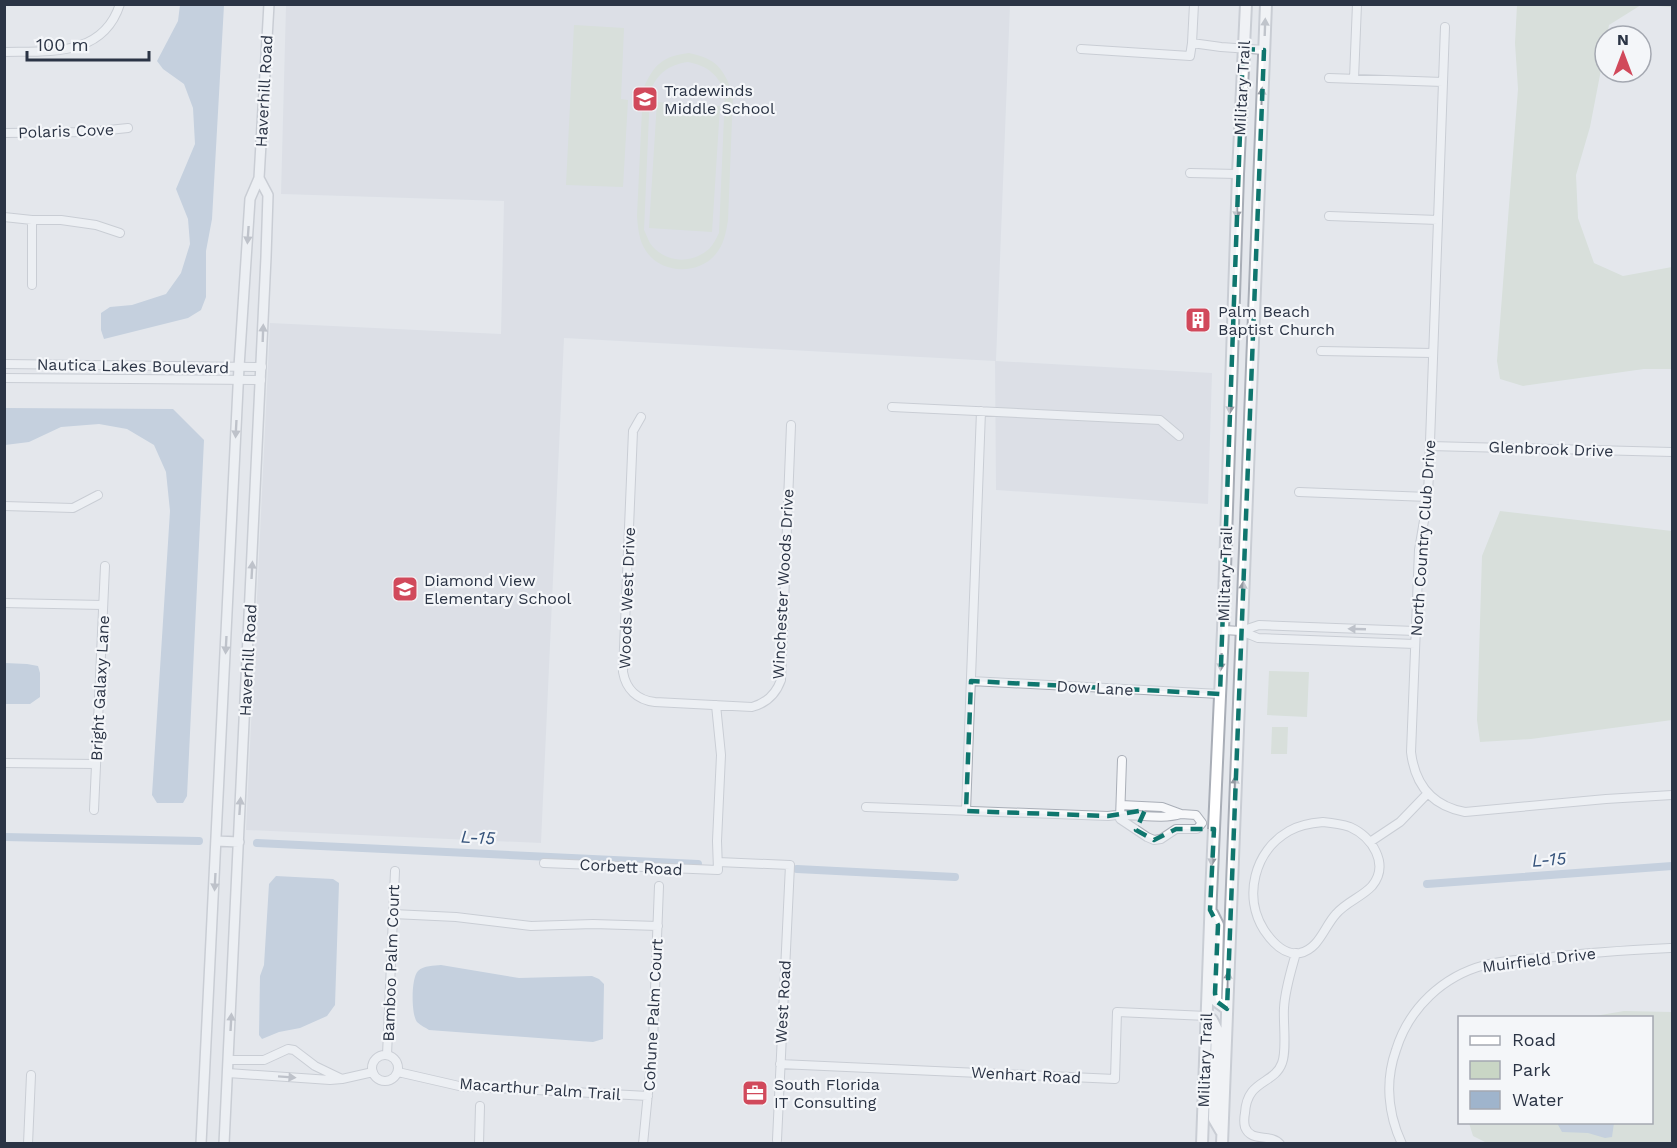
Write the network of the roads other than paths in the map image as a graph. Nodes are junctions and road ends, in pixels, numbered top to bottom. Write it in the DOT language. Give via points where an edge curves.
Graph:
graph roads {
  1 [pos="120,4"];
  2 [pos="269,4"];
  3 [pos="1194,4"];
  4 [pos="1246,4"];
  5 [pos="1266,4"];
  6 [pos="1357,4"];
  7 [pos="1445,27"];
  8 [pos="1192,43"];
  9 [pos="1081,49"];
  10 [pos="1243,49"];
  11 [pos="1264,50"];
  12 [pos="4,52"];
  13 [pos="1329,78"];
  14 [pos="1354,78"];
  15 [pos="1443,82"];
  16 [pos="128,128"];
  17 [pos="4,133"];
  18 [pos="1190,173"];
  19 [pos="1238,174"];
  20 [pos="259,178"];
  21 [pos="1329,216"];
  22 [pos="4,217"];
  23 [pos="32,220"];
  24 [pos="1438,220"];
  25 [pos="120,233"];
  26 [pos="32,285"];
  27 [pos="1321,351"];
  28 [pos="1433,352"];
  29 [pos="4,364"];
  30 [pos="239,367"];
  31 [pos="262,367"];
  32 [pos="4,378"];
  33 [pos="239,380"];
  34 [pos="261,380"];
  35 [pos="892,407"];
  36 [pos="981,411"];
  37 [pos="641,417"];
  38 [pos="791,425"];
  39 [pos="1179,436"];
  40 [pos="1430,446"];
  41 [pos="1672,452"];
  42 [pos="1299,492"];
  43 [pos="98,495"];
  44 [pos="1428,497"];
  45 [pos="4,506"];
  46 [pos="105,566"];
  47 [pos="4,603"];
  48 [pos="103,605"];
  49 [pos="1223,630"];
  50 [pos="1241,631"];
  51 [pos="1415,631"];
  52 [pos="1415,644"];
  53 [pos="971,681"];
  54 [pos="1220,694"];
  55 [pos="716,705"];
  56 [pos="1122,760"];
  57 [pos="4,763"];
  58 [pos="96,764"];
  59 [pos="1428,793"];
  60 [pos="1672,795"];
  61 [pos="1121,805"];
  62 [pos="1143,806"];
  63 [pos="866,807"];
  64 [pos="94,810"];
  65 [pos="966,811"];
  66 [pos="1120,814"];
  67 [pos="1181,814"];
  68 [pos="1143,815"];
  69 [pos="1202,823"];
  70 [pos="1214,823"];
  71 [pos="1136,830"];
  72 [pos="216,841"];
  73 [pos="239,842"];
  74 [pos="1370,842"];
  75 [pos="544,863"];
  76 [pos="789,865"];
  77 [pos="718,866"];
  78 [pos="395,871"];
  79 [pos="659,886"];
  80 [pos="1210,910"];
  81 [pos="393,914"];
  82 [pos="658,926"];
  83 [pos="1672,948"];
  84 [pos="1296,953"];
  85 [pos="1227,1009"];
  86 [pos="1207,1016"];
  87 [pos="387,1055"];
  88 [pos="229,1060"];
  89 [pos="780,1064"];
  90 [pos="373,1072"];
  91 [pos="398,1072"];
  92 [pos="228,1073"];
  93 [pos="31,1075"];
  94 [pos="342,1079"];
  95 [pos="648,1096"];
  96 [pos="480,1106"];
  97 [pos="1222,1139"];
  98 [pos="777,1140"];
  99 [pos="28,1143"];
  100 [pos="201,1143"];
  101 [pos="224,1143"];
  102 [pos="479,1143"];
  103 [pos="643,1143"];
  104 [pos="1202,1143"];
  105 [pos="1281,1143"];
  106 [pos="1402,1143"];
  1 -- 12 [label="street" via="117,16 102,34 83,46"];
  2 -- 20 [label="street, Haverhill Road"];
  3 -- 8 [label="street"];
  4 -- 10 [label="main road, Military Trail"];
  11 -- 5 [label="main road, Military Trail, one-way"];
  6 -- 14 [label="street"];
  7 -- 15 [label="street, North Country Club Drive"];
  8 -- 9 [label="street" via="1190,56"];
  8 -- 10 [label="street"];
  10 -- 11 [label="street"];
  10 -- 19 [label="main road, Military Trail"];
  50 -- 11 [label="main road, Military Trail, one-way"];
  13 -- 14 [label="street"];
  14 -- 15 [label="street"];
  15 -- 24 [label="street, North Country Club Drive"];
  16 -- 17 [label="street, Polaris Cove"];
  18 -- 19 [label="street"];
  19 -- 49 [label="main road, Military Trail, one-way"];
  20 -- 30 [label="street, Haverhill Road, one-way" via="250,199"];
  31 -- 20 [label="street, Haverhill Road, one-way" via="268,195"];
  21 -- 24 [label="street"];
  22 -- 23 [label="street"];
  23 -- 25 [label="street" via="96,225"];
  23 -- 26 [label="street"];
  24 -- 28 [label="street, North Country Club Drive"];
  27 -- 28 [label="street"];
  28 -- 40 [label="street, North Country Club Drive"];
  29 -- 30 [label="street, Nautica Lakes Boulevard"];
  30 -- 31 [label="street, Nautica Lakes Boulevard"];
  30 -- 33 [label="street, Haverhill Road"];
  31 -- 34 [label="street, Haverhill Road"];
  32 -- 33 [label="street, Nautica Lakes Boulevard"];
  33 -- 34 [label="street, Nautica Lakes Boulevard"];
  33 -- 72 [label="street, Haverhill Road, one-way"];
  73 -- 34 [label="street, Haverhill Road, one-way"];
  35 -- 36 [label="street"];
  36 -- 39 [label="street" via="1160,420"];
  36 -- 53 [label="street"];
  37 -- 55 [label="street, Woods West Drive" via="633,431 624,678 633,693 648,702"];
  38 -- 55 [label="street, Winchester Woods Drive" via="781,680 773,695 758,705"];
  40 -- 41 [label="street, Glenbrook Drive"];
  40 -- 44 [label="street, North Country Club Drive"];
  42 -- 44 [label="street"];
  43 -- 45 [label="street" via="72,508"];
  44 -- 51 [label="street, North Country Club Drive" via="1419,550"];
  46 -- 48 [label="street, Bright Galaxy Lane"];
  47 -- 48 [label="street"];
  48 -- 58 [label="street, Bright Galaxy Lane"];
  49 -- 50 [label="street"];
  49 -- 54 [label="main road, Military Trail, one-way"];
  51 -- 50 [label="street, one-way" via="1259,625"];
  50 -- 52 [label="street" via="1258,638"];
  85 -- 50 [label="main road, Military Trail, one-way"];
  51 -- 52 [label="street, North Country Club Drive"];
  52 -- 59 [label="street, North Country Club Drive" via="1411,752 1416,775"];
  53 -- 54 [label="street, Dow Lane"];
  53 -- 65 [label="street"];
  54 -- 70 [label="main road, Military Trail"];
  55 -- 77 [label="street" via="721,756"];
  56 -- 61 [label="street"];
  57 -- 58 [label="street"];
  58 -- 64 [label="street, Bright Galaxy Lane"];
  59 -- 60 [label="street, North Country Club Drive" via="1452,809 1472,812"];
  59 -- 74 [label="street" via="1400,822"];
  61 -- 62 [label="street"];
  61 -- 66 [label="street"];
  62 -- 67 [label="street"];
  62 -- 68 [label="street"];
  63 -- 65 [label="street"];
  65 -- 66 [label="street"];
  66 -- 68 [label="street"];
  66 -- 71 [label="street" via="1120,819"];
  67 -- 68 [label="street"];
  67 -- 69 [label="street" via="1196,815"];
  68 -- 71 [label="street"];
  69 -- 70 [label="street"];
  69 -- 71 [label="street" via="1197,829 1176,829 1154,840"];
  70 -- 80 [label="main road, Military Trail, one-way"];
  72 -- 73 [label="street"];
  72 -- 100 [label="street, Haverhill Road, one-way"];
  88 -- 73 [label="street, Haverhill Road, one-way"];
  74 -- 84 [label="street" via="1379,861 1375,881 1335,914 1313,947"];
  74 -- 84 [label="street" via="1349,827 1312,823 1290,830 1265,854 1254,880 1256,915 1275,944"];
  75 -- 77 [label="street, Corbett Road"];
  76 -- 77 [label="street, Corbett Road"];
  76 -- 89 [label="street, West Road"];
  78 -- 81 [label="street, Bamboo Palm Court"];
  79 -- 82 [label="street, Cohune Palm Court"];
  80 -- 85 [label="main road" via="1218,925 1216,1001"];
  80 -- 86 [label="main road, Military Trail"];
  81 -- 82 [label="street" via="531,926"];
  81 -- 87 [label="street, Bamboo Palm Court"];
  82 -- 95 [label="street, Cohune Palm Court"];
  83 -- 106 [label="street, Muirfield Drive" via="1503,962 1470,970 1439,987 1411,1017 1394,1054 1390,1106"];
  84 -- 105 [label="street" via="1284,1005 1283,1059 1274,1075 1254,1090 1245,1108 1248,1133"];
  85 -- 97 [label="main road, Military Trail"];
  86 -- 89 [label="street, Wenhart Road" via="1117,1012 1115,1079"];
  86 -- 97 [label="main road" via="1217,1030 1214,1119"];
  86 -- 104 [label="main road, Military Trail"];
  87 -- 90 [label="street" via="375,1060"];
  87 -- 91 [label="street" via="396,1061"];
  88 -- 92 [label="street, Haverhill Road"];
  88 -- 94 [label="street" via="264,1060 294,1050"];
  89 -- 98 [label="street, West Road"];
  90 -- 91 [label="street" via="383,1081"];
  90 -- 94 [label="street"];
  91 -- 95 [label="street, Macarthur Palm Trail" via="459,1086"];
  92 -- 94 [label="street, one-way"];
  92 -- 101 [label="street, Haverhill Road"];
  93 -- 99 [label="street"];
  95 -- 103 [label="street, Cohune Palm Court"];
  96 -- 102 [label="street"];
}
